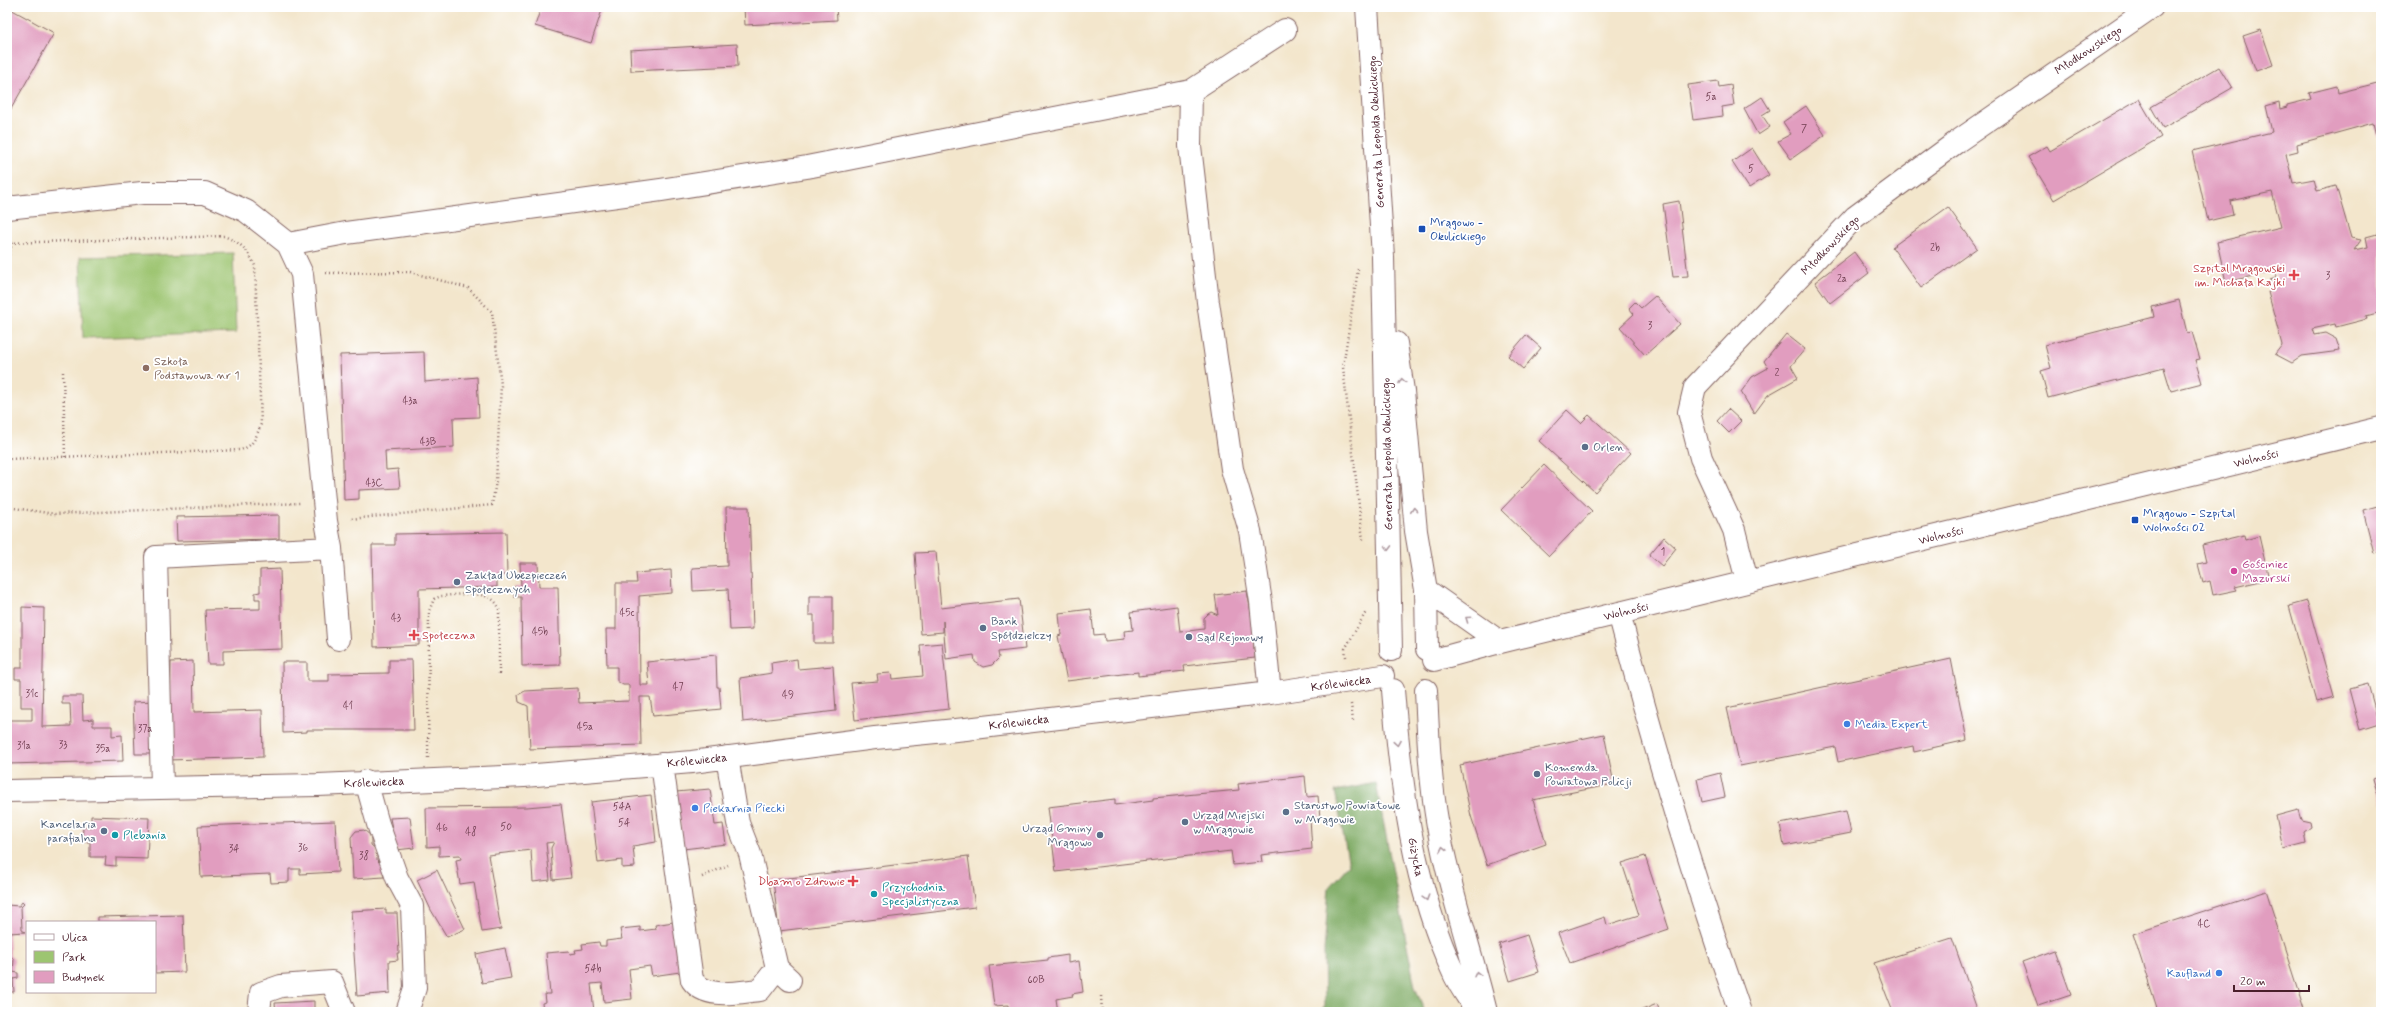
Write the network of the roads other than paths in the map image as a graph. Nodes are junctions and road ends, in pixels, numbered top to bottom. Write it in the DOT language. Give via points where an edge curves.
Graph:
graph roads {
  1 [pos="1368,7"];
  2 [pos="2152,7"];
  3 [pos="1285,30"];
  4 [pos="1191,91"];
  5 [pos="7,208"];
  6 [pos="288,244"];
  7 [pos="1383,257"];
  8 [pos="2381,428"];
  9 [pos="331,548"];
  10 [pos="1747,581"];
  11 [pos="1426,590"];
  12 [pos="1619,613"];
  13 [pos="338,639"];
  14 [pos="1500,642"];
  15 [pos="1391,650"];
  16 [pos="1431,655"];
  17 [pos="1362,680"];
  18 [pos="1426,690"];
  19 [pos="1390,692"];
  20 [pos="1270,693"];
  21 [pos="727,757"];
  22 [pos="662,764"];
  23 [pos="366,781"];
  24 [pos="162,787"];
  25 [pos="7,791"];
  26 [pos="259,1012"];
  27 [pos="344,1012"];
  28 [pos="406,1012"];
  29 [pos="1478,1012"];
  30 [pos="1486,1012"];
  31 [pos="1740,1012"];
  1 -- 7 [label="street, Generała Leopolda Okulickiego"];
  2 -- 10 [label="street, Młodkowskiego" via="1958,141 1855,217 1695,387 1689,412 1701,458 1734,530"];
  3 -- 4 [label="street"];
  4 -- 6 [label="street" via="807,167 661,190 346,233"];
  4 -- 20 [label="street" via="1190,146 1208,302 1232,469 1250,531 1261,602"];
  5 -- 6 [label="street" via="142,193 205,193 246,210"];
  6 -- 9 [label="street" via="302,274 325,511"];
  11 -- 7 [label="street, Generała Leopolda Okulickiego, one-way" via="1416,531 1403,391"];
  7 -- 15 [label="street, Generała Leopolda Okulickiego, one-way"];
  8 -- 10 [label="street, Wolności"];
  9 -- 13 [label="street"];
  9 -- 24 [label="street" via="156,557"];
  10 -- 12 [label="street, Wolności"];
  14 -- 11 [label="street, one-way"];
  11 -- 16 [label="street, Generała Leopolda Okulickiego"];
  12 -- 14 [label="street, Wolności"];
  12 -- 31 [label="street" via="1643,703"];
  14 -- 16 [label="street, Wolności"];
  15 -- 16 [label="street" via="1397,645 1413,643"];
  15 -- 19 [label="street" via="1382,667"];
  16 -- 18 [label="street" via="1435,676"];
  17 -- 19 [label="street"];
  17 -- 19 [label="street, Królewiecka"];
  17 -- 20 [label="street, Królewiecka"];
  18 -- 19 [label="street" via="1413,696"];
  30 -- 18 [label="street, one-way" via="1452,893 1438,826"];
  19 -- 29 [label="street, Giżycka, one-way" via="1417,869 1432,916 1456,976"];
  20 -- 21 [label="street, Królewiecka"];
  21 -- 22 [label="street, Królewiecka"];
  21 -- 22 [label="street" via="738,823 750,854 784,974 760,990 707,992 697,988 692,980"];
  22 -- 23 [label="street, Królewiecka" via="524,776"];
  23 -- 24 [label="street, Królewiecka" via="318,785"];
  23 -- 28 [label="street" via="397,878 412,906 416,988"];
  24 -- 25 [label="street, Królewiecka"];
  26 -- 27 [label="street" via="261,993 280,986 332,982"];
}
